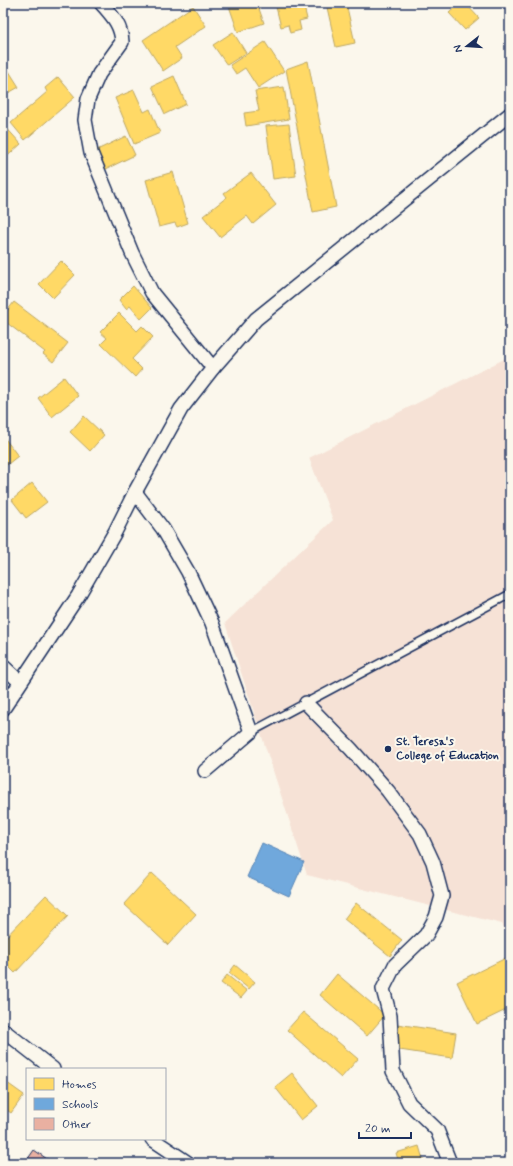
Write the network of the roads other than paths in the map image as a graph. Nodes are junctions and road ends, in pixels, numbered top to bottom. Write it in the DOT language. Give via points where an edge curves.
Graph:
graph roads {
  1 [pos="101,3"];
  2 [pos="510,114"];
  3 [pos="213,368"];
  4 [pos="135,492"];
  5 [pos="510,594"];
  6 [pos="3,666"];
  7 [pos="20,682"];
  8 [pos="306,703"];
  9 [pos="3,708"];
  10 [pos="251,732"];
  11 [pos="205,771"];
  12 [pos="3,1030"];
  13 [pos="52,1068"];
  14 [pos="154,1140"];
  15 [pos="188,1163"];
  16 [pos="450,1163"];
  1 -- 3 [label="street" via="117,22 122,32 122,42 99,74 88,99 85,120 91,153 122,231 152,293"];
  2 -- 3 [label="street" via="256,320"];
  3 -- 4 [label="street" via="181,409"];
  4 -- 7 [label="street" via="78,596"];
  4 -- 10 [label="street" via="162,529 188,572 212,623"];
  5 -- 8 [label="lane"];
  6 -- 7 [label="street"];
  7 -- 9 [label="street"];
  8 -- 10 [label="lane"];
  8 -- 16 [label="street" via="388,791 420,834 433,862 442,896 436,917 426,935 395,965 383,989 390,1016 393,1071 409,1103 437,1130"];
  10 -- 11 [label="street"];
  12 -- 13 [label="street"];
  14 -- 15 [label="street"];
}
